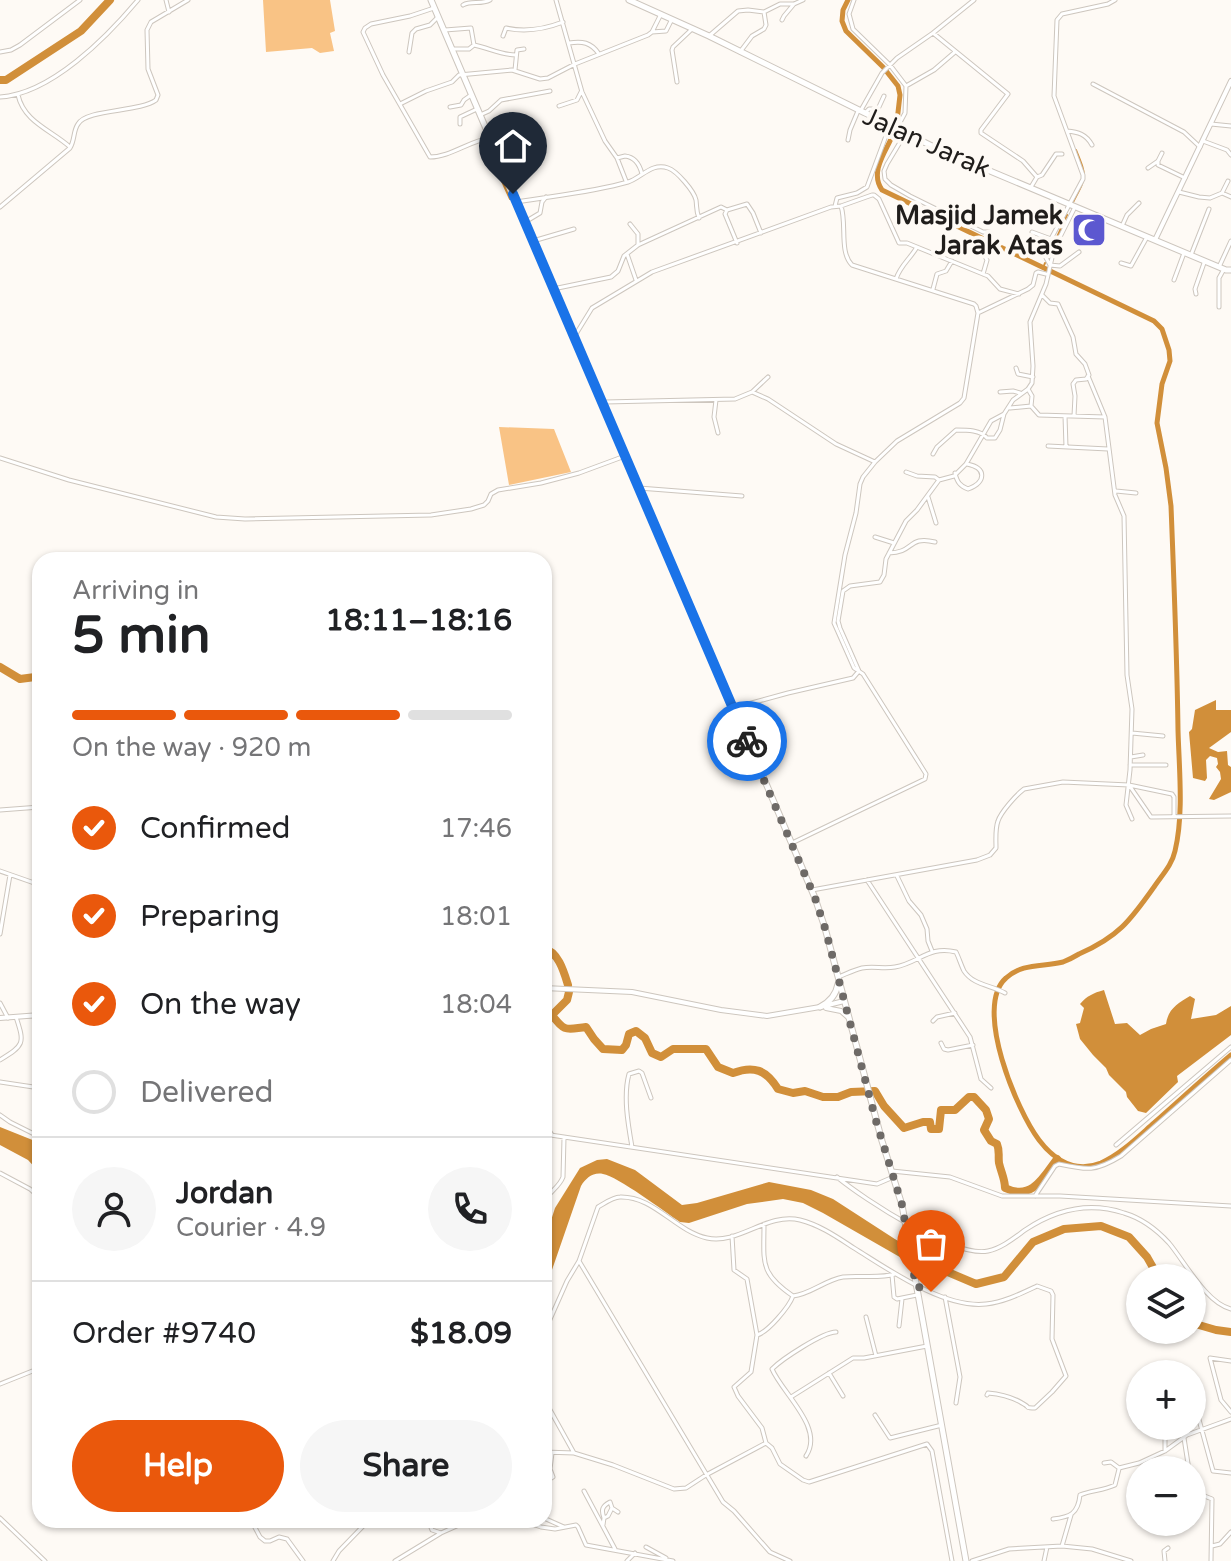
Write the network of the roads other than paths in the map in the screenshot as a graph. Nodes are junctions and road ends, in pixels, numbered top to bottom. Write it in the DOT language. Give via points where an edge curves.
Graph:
graph roads {
  1 [pos="80,0"];
  2 [pos="138,0"];
  3 [pos="166,0"];
  4 [pos="188,0"];
  5 [pos="431,0"];
  6 [pos="490,0"];
  7 [pos="556,0"];
  8 [pos="803,0"];
  9 [pos="854,0"];
  10 [pos="974,0"];
  11 [pos="1115,0"];
  12 [pos="632,1"];
  13 [pos="794,4"];
  14 [pos="463,5"];
  15 [pos="434,8"];
  16 [pos="169,12"];
  17 [pos="764,12"];
  18 [pos="661,14"];
  19 [pos="438,17"];
  20 [pos="672,19"];
  21 [pos="782,20"];
  22 [pos="563,22"];
  23 [pos="692,28"];
  24 [pos="444,30"];
  25 [pos="652,32"];
  26 [pos="933,33"];
  27 [pos="503,36"];
  28 [pos="709,36"];
  29 [pos="569,43"];
  30 [pos="474,45"];
  31 [pos="452,49"];
  32 [pos="524,49"];
  33 [pos="0,52"];
  34 [pos="409,52"];
  35 [pos="740,52"];
  36 [pos="955,52"];
  37 [pos="599,54"];
  38 [pos="516,55"];
  39 [pos="575,64"];
  40 [pos="889,66"];
  41 [pos="515,70"];
  42 [pos="463,75"];
  43 [pos="1231,81"];
  44 [pos="677,82"];
  45 [pos="1093,84"];
  46 [pos="906,86"];
  47 [pos="550,91"];
  48 [pos="582,92"];
  49 [pos="18,95"];
  50 [pos="471,95"];
  51 [pos="884,96"];
  52 [pos="0,97"];
  53 [pos="400,104"];
  54 [pos="462,104"];
  55 [pos="559,106"];
  56 [pos="450,107"];
  57 [pos="476,112"];
  58 [pos="861,112"];
  59 [pos="460,124"];
  60 [pos="1211,124"];
  61 [pos="1231,126"];
  62 [pos="893,127"];
  63 [pos="1067,131"];
  64 [pos="906,133"];
  65 [pos="490,138"];
  66 [pos="848,140"];
  67 [pos="1203,141"];
  68 [pos="1092,145"];
  69 [pos="1200,147"];
  70 [pos="70,148"];
  71 [pos="1162,153"];
  72 [pos="1062,154"];
  73 [pos="1231,155"];
  74 [pos="617,158"];
  75 [pos="539,161"];
  76 [pos="1158,161"];
  77 [pos="1148,168"];
  78 [pos="503,170"];
  79 [pos="642,174"];
  80 [pos="1037,177"];
  81 [pos="1185,178"];
  82 [pos="1228,181"];
  83 [pos="627,182"];
  84 [pos="1030,188"];
  85 [pos="1179,192"];
  86 [pos="1222,193"];
  87 [pos="546,197"];
  88 [pos="1231,197"];
  89 [pos="517,202"];
  90 [pos="1139,203"];
  91 [pos="835,206"];
  92 [pos="841,206"];
  93 [pos="0,207"];
  94 [pos="1072,208"];
  95 [pos="1209,209"];
  96 [pos="727,210"];
  97 [pos="699,218"];
  98 [pos="525,222"];
  99 [pos="630,224"];
  100 [pos="1122,226"];
  101 [pos="574,229"];
  102 [pos="989,232"];
  103 [pos="1032,232"];
  104 [pos="761,233"];
  105 [pos="1147,237"];
  106 [pos="1051,239"];
  107 [pos="1155,240"];
  108 [pos="533,241"];
  109 [pos="1231,241"];
  110 [pos="737,243"];
  111 [pos="638,245"];
  112 [pos="917,247"];
  113 [pos="1079,252"];
  114 [pos="627,254"];
  115 [pos="1188,254"];
  116 [pos="984,255"];
  117 [pos="952,261"];
  118 [pos="1205,261"];
  119 [pos="1121,263"];
  120 [pos="1226,269"];
  121 [pos="1049,270"];
  122 [pos="983,274"];
  123 [pos="896,279"];
  124 [pos="636,280"];
  125 [pos="1174,280"];
  126 [pos="553,289"];
  127 [pos="932,291"];
  128 [pos="1019,294"];
  129 [pos="1041,294"];
  130 [pos="1196,294"];
  131 [pos="1219,307"];
  132 [pos="978,313"];
  133 [pos="574,338"];
  134 [pos="1016,368"];
  135 [pos="1088,376"];
  136 [pos="768,377"];
  137 [pos="1033,377"];
  138 [pos="1028,389"];
  139 [pos="752,392"];
  140 [pos="1000,392"];
  141 [pos="1022,394"];
  142 [pos="716,400"];
  143 [pos="601,402"];
  144 [pos="1031,406"];
  145 [pos="1007,409"];
  146 [pos="1004,414"];
  147 [pos="1065,416"];
  148 [pos="1074,416"];
  149 [pos="1105,417"];
  150 [pos="718,433"];
  151 [pos="984,434"];
  152 [pos="1048,446"];
  153 [pos="1066,447"];
  154 [pos="1110,449"];
  155 [pos="933,454"];
  156 [pos="625,456"];
  157 [pos="0,458"];
  158 [pos="875,462"];
  159 [pos="966,464"];
  160 [pos="906,472"];
  161 [pos="955,473"];
  162 [pos="939,480"];
  163 [pos="639,488"];
  164 [pos="1114,491"];
  165 [pos="1136,493"];
  166 [pos="742,496"];
  167 [pos="928,497"];
  168 [pos="936,523"];
  169 [pos="875,537"];
  170 [pos="935,542"];
  171 [pos="894,543"];
  172 [pos="889,553"];
  173 [pos="859,672"];
  174 [pos="1141,705"];
  175 [pos="1132,706"];
  176 [pos="733,708"];
  177 [pos="1132,733"];
  178 [pos="1163,736"];
  179 [pos="1143,755"];
  180 [pos="1131,757"];
  181 [pos="1130,765"];
  182 [pos="1166,765"];
  183 [pos="1129,785"];
  184 [pos="32,808"];
  185 [pos="0,810"];
  186 [pos="1174,816"];
  187 [pos="1231,816"];
  188 [pos="1132,819"];
  189 [pos="791,843"];
  190 [pos="0,871"];
  191 [pos="10,875"];
  192 [pos="896,875"];
  193 [pos="867,880"];
  194 [pos="32,882"];
  195 [pos="811,890"];
  196 [pos="0,934"];
  197 [pos="932,951"];
  198 [pos="918,958"];
  199 [pos="838,977"];
  200 [pos="552,988"];
  201 [pos="1005,993"];
  202 [pos="844,1001"];
  203 [pos="0,1003"];
  204 [pos="820,1007"];
  205 [pos="955,1013"];
  206 [pos="32,1016"];
  207 [pos="16,1017"];
  208 [pos="0,1018"];
  209 [pos="8,1018"];
  210 [pos="849,1018"];
  211 [pos="933,1021"];
  212 [pos="941,1043"];
  213 [pos="973,1045"];
  214 [pos="1231,1047"];
  215 [pos="0,1060"];
  216 [pos="1231,1060"];
  217 [pos="0,1082"];
  218 [pos="32,1087"];
  219 [pos="991,1088"];
  220 [pos="651,1098"];
  221 [pos="0,1115"];
  222 [pos="32,1133"];
  223 [pos="552,1135"];
  224 [pos="564,1137"];
  225 [pos="1116,1145"];
  226 [pos="632,1147"];
  227 [pos="0,1173"];
  228 [pos="893,1174"];
  229 [pos="837,1177"];
  230 [pos="32,1191"];
  231 [pos="552,1192"];
  232 [pos="1035,1196"];
  233 [pos="1231,1206"];
  234 [pos="904,1222"];
  235 [pos="764,1224"];
  236 [pos="732,1236"];
  237 [pos="579,1261"];
  238 [pos="894,1274"];
  239 [pos="916,1286"];
  240 [pos="917,1295"];
  241 [pos="793,1296"];
  242 [pos="945,1297"];
  243 [pos="902,1299"];
  244 [pos="1231,1309"];
  245 [pos="552,1315"];
  246 [pos="866,1317"];
  247 [pos="899,1326"];
  248 [pos="836,1332"];
  249 [pos="757,1335"];
  250 [pos="927,1346"];
  251 [pos="876,1356"];
  252 [pos="1231,1361"];
  253 [pos="32,1371"];
  254 [pos="829,1373"];
  255 [pos="0,1384"];
  256 [pos="987,1395"];
  257 [pos="843,1396"];
  258 [pos="791,1397"];
  259 [pos="956,1403"];
  260 [pos="1231,1412"];
  261 [pos="552,1413"];
  262 [pos="875,1415"];
  263 [pos="1231,1419"];
  264 [pos="942,1425"];
  265 [pos="1206,1427"];
  266 [pos="1165,1440"];
  267 [pos="1180,1440"];
  268 [pos="1204,1440"];
  269 [pos="766,1443"];
  270 [pos="1165,1451"];
  271 [pos="552,1453"];
  272 [pos="574,1453"];
  273 [pos="806,1456"];
  274 [pos="1104,1463"];
  275 [pos="1119,1468"];
  276 [pos="1231,1473"];
  277 [pos="706,1475"];
  278 [pos="584,1491"];
  279 [pos="1206,1497"];
  280 [pos="612,1508"];
  281 [pos="618,1512"];
  282 [pos="1071,1515"];
  283 [pos="0,1518"];
  284 [pos="604,1518"];
  285 [pos="1053,1519"];
  286 [pos="552,1522"];
  287 [pos="603,1525"];
  288 [pos="564,1527"];
  289 [pos="255,1528"];
  290 [pos="361,1528"];
  291 [pos="431,1528"];
  292 [pos="452,1528"];
  293 [pos="548,1528"];
  294 [pos="1231,1532"];
  295 [pos="441,1533"];
  296 [pos="1062,1546"];
  297 [pos="1211,1546"];
  298 [pos="646,1547"];
  299 [pos="1047,1547"];
  300 [pos="1168,1548"];
  301 [pos="615,1549"];
  302 [pos="635,1553"];
  303 [pos="666,1558"];
  304 [pos="45,1561"];
  305 [pos="303,1561"];
  306 [pos="333,1561"];
  307 [pos="395,1561"];
  308 [pos="627,1561"];
  309 [pos="673,1561"];
  310 [pos="790,1561"];
  311 [pos="952,1561"];
  312 [pos="969,1561"];
  313 [pos="1044,1561"];
  314 [pos="1131,1561"];
  315 [pos="1165,1561"];
  316 [pos="1211,1561"];
  1 -- 33 [label="street" via="20,45"];
  2 -- 49 [label="street" via="101,41 46,82"];
  3 -- 16 [label="street"];
  4 -- 16 [label="street"];
  5 -- 15 [label="main road"];
  6 -- 14 [label="street"];
  7 -- 22 [label="street"];
  8 -- 13 [label="street"];
  9 -- 40 [label="street" via="849,14 853,29"];
  10 -- 26 [label="street"];
  11 -- 63 [label="street" via="1062,14 1057,20 1053,88"];
  12 -- 18 [label="main road, Jalan Jarak"];
  13 -- 17 [label="street"];
  13 -- 21 [label="street"];
  15 -- 19 [label="main road"];
  15 -- 53 [label="street" via="371,24 363,32"];
  16 -- 70 [label="street" via="147,30 156,100 81,119"];
  17 -- 28 [label="street" via="742,9"];
  17 -- 35 [label="street" via="764,29"];
  18 -- 20 [label="main road, Jalan Jarak"];
  18 -- 25 [label="street"];
  19 -- 24 [label="main road"];
  19 -- 34 [label="street" via="412,33"];
  20 -- 23 [label="main road, Jalan Jarak"];
  20 -- 25 [label="street" via="666,31"];
  22 -- 27 [label="street" via="506,28"];
  22 -- 29 [label="street"];
  23 -- 28 [label="main road, Jalan Jarak"];
  23 -- 44 [label="street" via="672,50"];
  24 -- 30 [label="street" via="471,28"];
  24 -- 31 [label="main road"];
  25 -- 37 [label="street"];
  26 -- 36 [label="street"];
  26 -- 40 [label="street"];
  28 -- 35 [label="main road, Jalan Jarak"];
  29 -- 37 [label="street" via="589,43"];
  29 -- 39 [label="street"];
  30 -- 31 [label="street"];
  30 -- 38 [label="street"];
  31 -- 42 [label="main road"];
  32 -- 38 [label="street"];
  35 -- 58 [label="main road, Jalan Jarak"];
  36 -- 46 [label="street"];
  36 -- 80 [label="street" via="1008,94 981,133"];
  37 -- 39 [label="street"];
  38 -- 41 [label="street"];
  39 -- 41 [label="street" via="540,79"];
  39 -- 48 [label="street"];
  40 -- 46 [label="street"];
  40 -- 58 [label="street"];
  41 -- 42 [label="street"];
  42 -- 50 [label="main road"];
  42 -- 53 [label="street"];
  43 -- 60 [label="street"];
  45 -- 69 [label="street" via="1184,132"];
  46 -- 62 [label="street" via="905,113"];
  47 -- 57 [label="street" via="501,100 489,111"];
  48 -- 55 [label="street" via="577,100"];
  48 -- 74 [label="street"];
  49 -- 52 [label="street"];
  49 -- 70 [label="street" via="28,117"];
  50 -- 54 [label="street"];
  50 -- 57 [label="main road"];
  51 -- 58 [label="street" via="878,109"];
  53 -- 65 [label="street" via="430,157"];
  54 -- 56 [label="street"];
  54 -- 57 [label="street"];
  57 -- 59 [label="street" via="460,117"];
  57 -- 65 [label="main road"];
  58 -- 62 [label="main road, Jalan Jarak"];
  58 -- 66 [label="street"];
  60 -- 61 [label="street"];
  60 -- 67 [label="street"];
  62 -- 64 [label="main road, Jalan Jarak"];
  62 -- 91 [label="street" via="867,187 837,198"];
  63 -- 68 [label="street" via="1086,136"];
  63 -- 94 [label="street" via="1083,175"];
  64 -- 84 [label="main road, Jalan Jarak"];
  64 -- 102 [label="street" via="887,164 885,179"];
  65 -- 78 [label="main road"];
  67 -- 69 [label="street"];
  67 -- 73 [label="street"];
  69 -- 81 [label="street"];
  70 -- 93 [label="street"];
  71 -- 76 [label="street"];
  72 -- 80 [label="street" via="1056,154"];
  74 -- 79 [label="street" via="628,156"];
  74 -- 83 [label="street"];
  75 -- 78 [label="street"];
  76 -- 77 [label="street"];
  76 -- 81 [label="street"];
  78 -- 89 [label="main road"];
  79 -- 83 [label="street"];
  79 -- 97 [label="street" via="658,167 671,169 692,193"];
  80 -- 84 [label="street"];
  81 -- 85 [label="street"];
  82 -- 86 [label="street"];
  83 -- 87 [label="street"];
  84 -- 94 [label="main road, Jalan Jarak"];
  85 -- 86 [label="street" via="1210,198"];
  85 -- 107 [label="street"];
  86 -- 88 [label="street"];
  87 -- 89 [label="street"];
  87 -- 98 [label="street" via="540,213"];
  89 -- 98 [label="main road"];
  90 -- 100 [label="street"];
  91 -- 92 [label="street"];
  91 -- 104 [label="street"];
  92 -- 112 [label="street" via="874,195 899,243"];
  92 -- 123 [label="street" via="848,262"];
  94 -- 100 [label="main road, Jalan Jarak"];
  94 -- 106 [label="street" via="1065,211"];
  94 -- 121 [label="street"];
  95 -- 115 [label="street"];
  96 -- 97 [label="street" via="721,207"];
  96 -- 104 [label="street" via="747,204"];
  96 -- 110 [label="street"];
  97 -- 111 [label="street"];
  98 -- 108 [label="main road"];
  99 -- 111 [label="street"];
  100 -- 105 [label="main road, Jalan Jarak"];
  101 -- 108 [label="street"];
  103 -- 106 [label="street"];
  104 -- 110 [label="street"];
  105 -- 107 [label="main road, Jalan Jarak"];
  105 -- 119 [label="street" via="1131,266"];
  106 -- 121 [label="street" via="1045,250"];
  107 -- 115 [label="main road, Jalan Jarak"];
  108 -- 126 [label="main road"];
  109 -- 120 [label="street"];
  110 -- 124 [label="street"];
  111 -- 114 [label="street"];
  112 -- 117 [label="street"];
  112 -- 123 [label="street"];
  113 -- 121 [label="street"];
  114 -- 124 [label="street"];
  114 -- 126 [label="street" via="611,277"];
  115 -- 118 [label="main road, Jalan Jarak"];
  115 -- 125 [label="street"];
  116 -- 122 [label="street"];
  117 -- 122 [label="street"];
  117 -- 127 [label="street" via="937,274"];
  118 -- 120 [label="main road, Jalan Jarak"];
  118 -- 130 [label="street"];
  120 -- 131 [label="street" via="1219,278"];
  121 -- 128 [label="street" via="1036,273 1033,285"];
  121 -- 129 [label="street"];
  122 -- 128 [label="street" via="1000,289"];
  123 -- 127 [label="street"];
  124 -- 133 [label="street" via="592,308"];
  126 -- 133 [label="main road"];
  127 -- 132 [label="street" via="974,304"];
  128 -- 132 [label="street"];
  129 -- 135 [label="street" via="1062,310"];
  129 -- 137 [label="street" via="1030,322"];
  132 -- 158 [label="street" via="964,398 908,433"];
  133 -- 143 [label="main road"];
  134 -- 137 [label="street" via="1018,374"];
  135 -- 148 [label="street" via="1073,384"];
  135 -- 149 [label="street"];
  136 -- 139 [label="street"];
  137 -- 138 [label="street"];
  138 -- 141 [label="street"];
  138 -- 144 [label="street"];
  139 -- 142 [label="street"];
  139 -- 158 [label="street"];
  140 -- 141 [label="street"];
  141 -- 145 [label="street"];
  142 -- 143 [label="street"];
  142 -- 150 [label="street"];
  143 -- 156 [label="main road"];
  144 -- 145 [label="street"];
  144 -- 147 [label="street" via="1039,415"];
  145 -- 146 [label="street"];
  146 -- 151 [label="street" via="991,421"];
  146 -- 151 [label="street" via="998,434 991,439"];
  147 -- 148 [label="street"];
  147 -- 153 [label="street"];
  148 -- 149 [label="street"];
  149 -- 154 [label="street"];
  151 -- 155 [label="street" via="956,430"];
  151 -- 159 [label="street"];
  152 -- 153 [label="street"];
  153 -- 154 [label="street"];
  154 -- 164 [label="street"];
  156 -- 157 [label="street" via="579,473 498,490 484,505 471,509 431,515 245,519 216,517"];
  156 -- 163 [label="main road"];
  158 -- 173 [label="street" via="860,484 834,623"];
  159 -- 161 [label="street"];
  159 -- 161 [label="street" via="979,469 979,484 962,487"];
  160 -- 162 [label="street"];
  161 -- 162 [label="street"];
  162 -- 167 [label="street"];
  163 -- 166 [label="street"];
  163 -- 176 [label="main road"];
  164 -- 165 [label="street"];
  164 -- 175 [label="street" via="1124,516"];
  167 -- 168 [label="street"];
  167 -- 171 [label="street"];
  169 -- 171 [label="street"];
  170 -- 172 [label="street" via="914,541 899,553"];
  171 -- 172 [label="street"];
  172 -- 173 [label="street" via="880,582 843,591 838,621"];
  173 -- 176 [label="street" via="853,678"];
  173 -- 189 [label="street" via="925,779"];
  174 -- 175 [label="street"];
  175 -- 177 [label="street"];
  176 -- 189 [label="main road"];
  177 -- 178 [label="street"];
  177 -- 180 [label="street"];
  179 -- 180 [label="street"];
  180 -- 181 [label="street"];
  181 -- 182 [label="street"];
  181 -- 183 [label="street"];
  183 -- 186 [label="street" via="1151,817"];
  183 -- 186 [label="street" via="1172,794"];
  183 -- 188 [label="street" via="1126,805"];
  183 -- 192 [label="street" via="1063,782 1024,789 1000,816 996,848 990,855"];
  184 -- 185 [label="street"];
  186 -- 187 [label="street"];
  189 -- 195 [label="main road"];
  190 -- 191 [label="street"];
  191 -- 194 [label="street"];
  191 -- 196 [label="street"];
  192 -- 193 [label="street"];
  192 -- 197 [label="street" via="921,915"];
  193 -- 195 [label="street"];
  193 -- 198 [label="street"];
  195 -- 199 [label="main road"];
  197 -- 198 [label="street"];
  197 -- 201 [label="street" via="956,952 974,982"];
  198 -- 199 [label="street"];
  198 -- 205 [label="street"];
  199 -- 202 [label="main road"];
  199 -- 204 [label="main road" via="835,995"];
  200 -- 204 [label="street" via="632,992 767,1016"];
  202 -- 204 [label="street"];
  202 -- 210 [label="main road"];
  203 -- 209 [label="street"];
  204 -- 210 [label="street"];
  205 -- 211 [label="street"];
  205 -- 213 [label="street"];
  206 -- 207 [label="street"];
  207 -- 209 [label="street"];
  207 -- 215 [label="street" via="22,1042"];
  208 -- 209 [label="street"];
  210 -- 228 [label="main road"];
  212 -- 213 [label="street" via="948,1050"];
  213 -- 219 [label="street" via="981,1079"];
  214 -- 225 [label="street"];
  216 -- 232 [label="street" via="1121,1156 1086,1170 1059,1164"];
  217 -- 218 [label="street"];
  220 -- 226 [label="street" via="642,1073 629,1074"];
  221 -- 222 [label="street"];
  223 -- 224 [label="street"];
  224 -- 226 [label="street"];
  224 -- 231 [label="street" via="563,1177"];
  226 -- 229 [label="street"];
  227 -- 230 [label="street"];
  228 -- 229 [label="street" via="877,1184"];
  228 -- 232 [label="street" via="950,1177 1002,1196"];
  228 -- 234 [label="main road"];
  229 -- 234 [label="street"];
  232 -- 233 [label="street"];
  234 -- 239 [label="main road"];
  234 -- 244 [label="street" via="973,1252 1002,1246 1063,1211 1098,1207 1124,1213 1156,1230 1214,1300"];
  235 -- 236 [label="street"];
  235 -- 238 [label="street" via="797,1219 819,1227"];
  235 -- 241 [label="street" via="767,1273"];
  236 -- 237 [label="street" via="710,1239 641,1200 621,1196 598,1207"];
  236 -- 249 [label="street" via="734,1270 747,1279"];
  237 -- 245 [label="street"];
  237 -- 277 [label="street"];
  238 -- 239 [label="street"];
  238 -- 241 [label="street" via="840,1277"];
  238 -- 243 [label="street" via="894,1297"];
  239 -- 240 [label="main road"];
  239 -- 242 [label="street"];
  240 -- 243 [label="street"];
  240 -- 250 [label="main road"];
  241 -- 249 [label="street"];
  242 -- 256 [label="street" via="983,1305 1037,1286 1053,1295 1052,1339 1066,1376 1035,1408 1000,1394"];
  242 -- 259 [label="street" via="960,1377"];
  243 -- 247 [label="street"];
  246 -- 251 [label="street"];
  248 -- 258 [label="street" via="811,1341 772,1369"];
  249 -- 269 [label="street" via="751,1372 734,1387"];
  250 -- 251 [label="street"];
  250 -- 264 [label="main road"];
  251 -- 254 [label="street" via="853,1358"];
  252 -- 260 [label="street" via="1210,1358 1221,1400"];
  253 -- 255 [label="street"];
  254 -- 257 [label="street"];
  254 -- 258 [label="street"];
  258 -- 273 [label="street" via="808,1426 812,1442"];
  261 -- 272 [label="street"];
  262 -- 264 [label="street" via="890,1438"];
  263 -- 265 [label="street"];
  264 -- 312 [label="main road"];
  266 -- 270 [label="street"];
  267 -- 270 [label="street"];
  268 -- 276 [label="street" via="1213,1471"];
  269 -- 277 [label="street"];
  269 -- 311 [label="street" via="780,1464 809,1482 927,1444"];
  270 -- 275 [label="street"];
  271 -- 272 [label="street"];
  272 -- 277 [label="street" via="674,1489"];
  274 -- 275 [label="street"];
  275 -- 282 [label="street" via="1115,1485 1080,1495"];
  277 -- 310 [label="street" via="723,1502 770,1552"];
  278 -- 287 [label="street"];
  279 -- 297 [label="street" via="1212,1499"];
  280 -- 281 [label="street"];
  280 -- 284 [label="street"];
  280 -- 284 [label="street" via="610,1502 604,1505"];
  282 -- 285 [label="street"];
  282 -- 296 [label="street"];
  283 -- 304 [label="street"];
  284 -- 287 [label="street"];
  286 -- 288 [label="street"];
  287 -- 301 [label="street"];
  288 -- 293 [label="street"];
  288 -- 301 [label="street" via="576,1525 586,1545"];
  289 -- 305 [label="street" via="265,1541 287,1539"];
  290 -- 306 [label="street"];
  291 -- 295 [label="street"];
  292 -- 295 [label="street"];
  294 -- 297 [label="street"];
  295 -- 307 [label="street"];
  296 -- 299 [label="street"];
  296 -- 314 [label="street"];
  297 -- 316 [label="street"];
  298 -- 303 [label="street"];
  299 -- 312 [label="street" via="1009,1549"];
  299 -- 313 [label="street"];
  300 -- 315 [label="street"];
  301 -- 302 [label="street"];
  302 -- 303 [label="street"];
  302 -- 308 [label="street"];
  303 -- 309 [label="street"];
}
